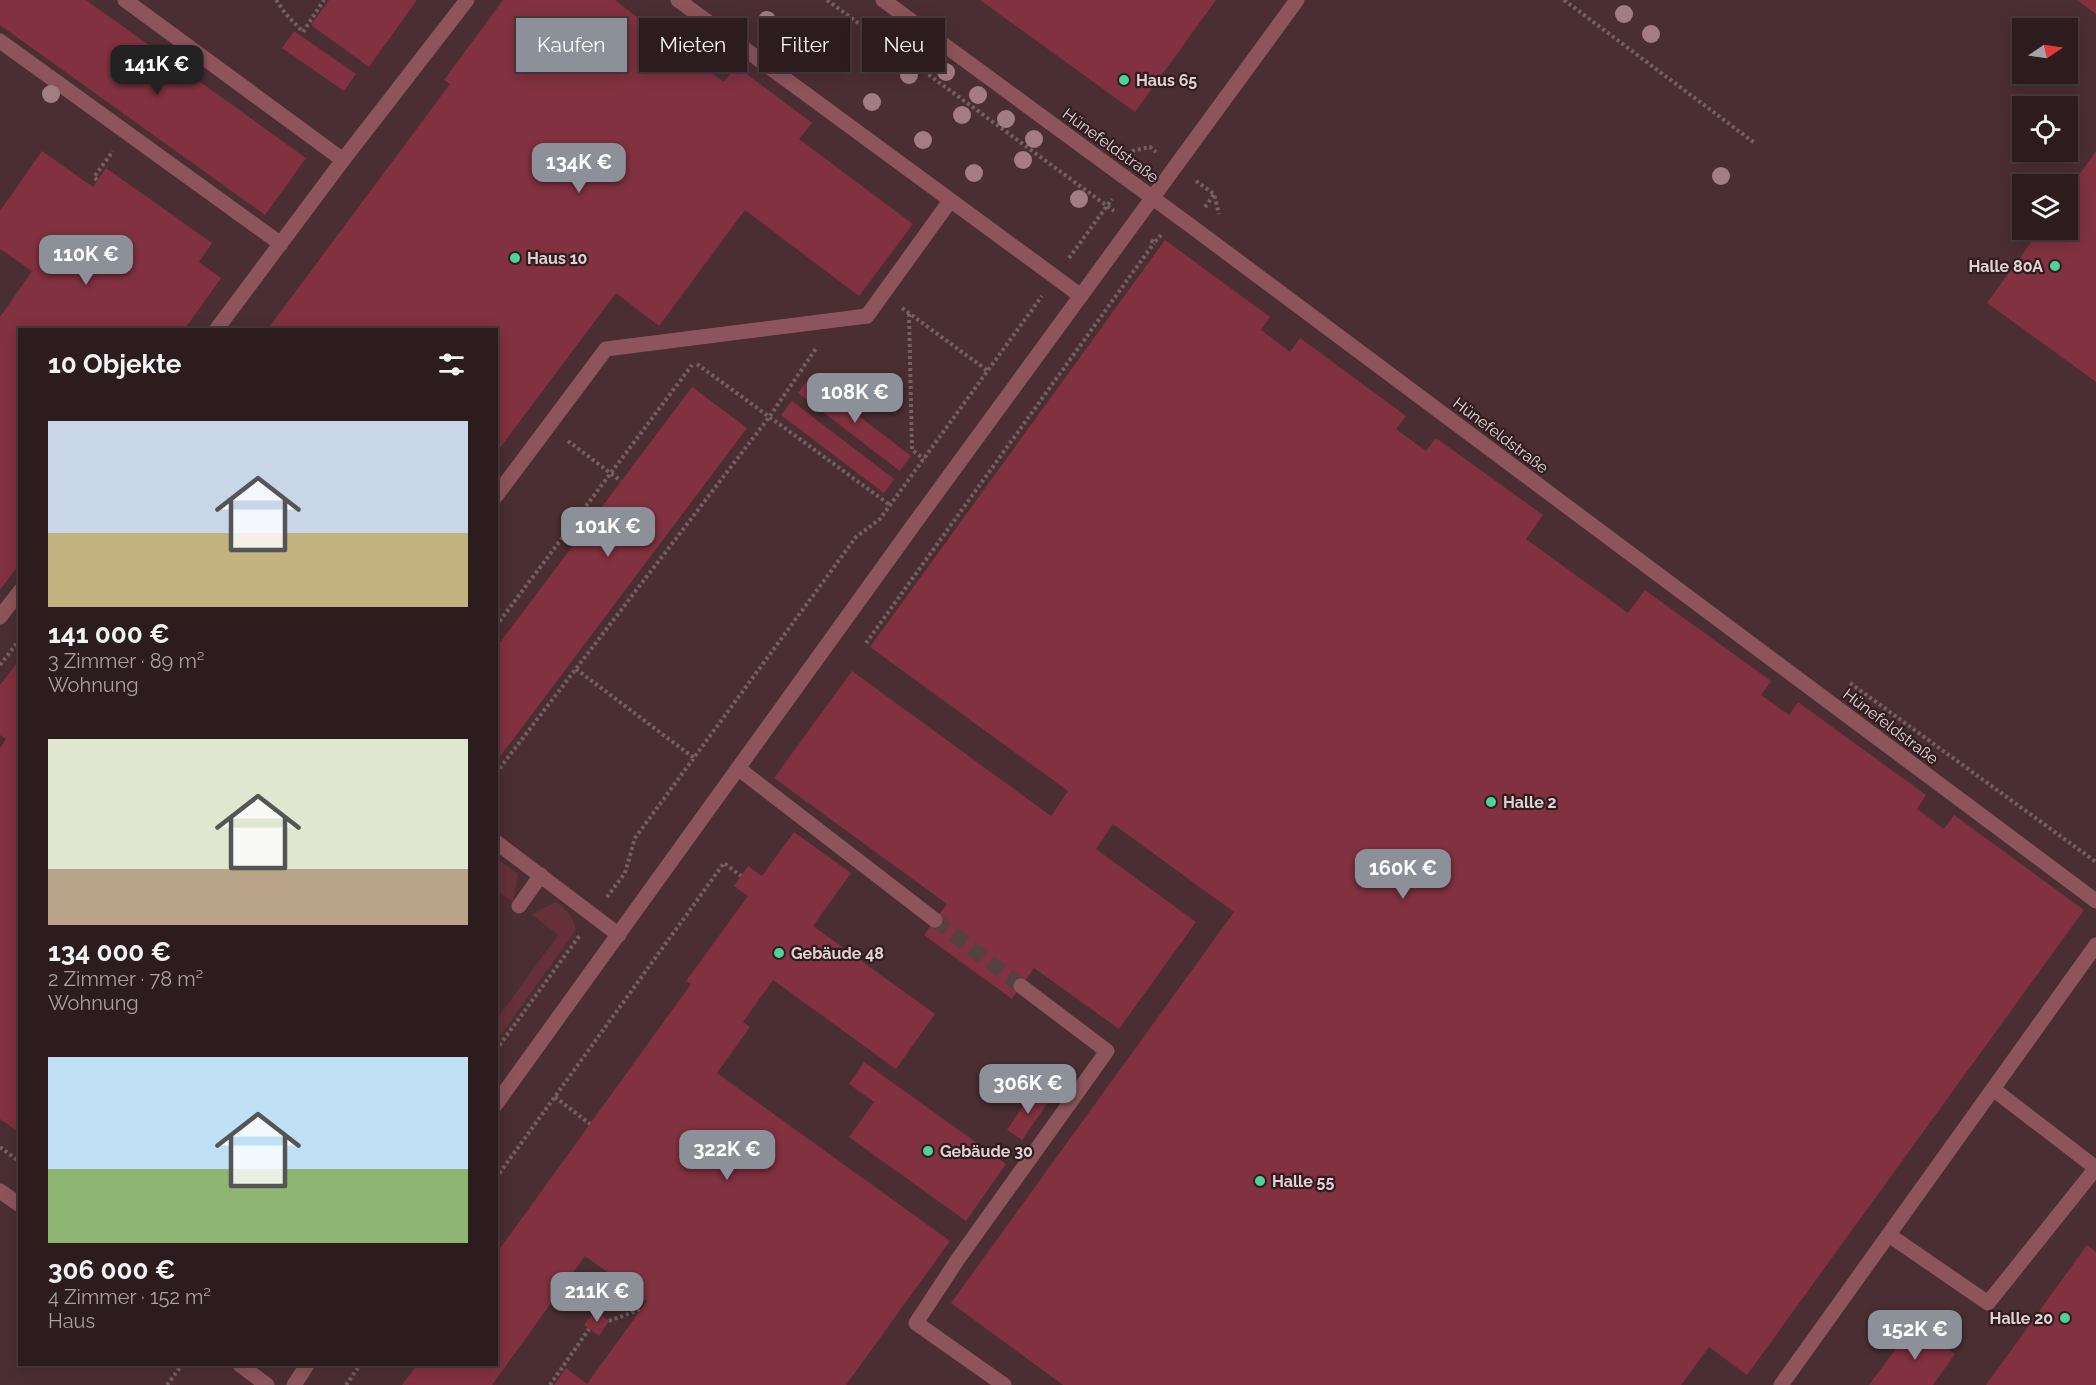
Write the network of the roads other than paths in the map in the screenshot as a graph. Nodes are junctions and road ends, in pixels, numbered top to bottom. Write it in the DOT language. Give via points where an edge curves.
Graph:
graph roads {
  1 [pos="125,0"];
  2 [pos="467,0"];
  3 [pos="678,0"];
  4 [pos="883,0"];
  5 [pos="1297,0"];
  6 [pos="0,41"];
  7 [pos="343,160"];
  8 [pos="1153,199"];
  9 [pos="950,201"];
  10 [pos="281,244"];
  11 [pos="1081,296"];
  12 [pos="218,328"];
  13 [pos="498,493"];
  14 [pos="18,594"];
  15 [pos="0,617"];
  16 [pos="739,769"];
  17 [pos="498,843"];
  18 [pos="541,875"];
  19 [pos="2096,901"];
  20 [pos="519,906"];
  21 [pos="935,920"];
  22 [pos="619,935"];
  23 [pos="2096,945"];
  24 [pos="1021,986"];
  25 [pos="1993,1089"];
  26 [pos="498,1101"];
  27 [pos="2096,1168"];
  28 [pos="0,1191"];
  29 [pos="18,1204"];
  30 [pos="1889,1235"];
  31 [pos="241,1366"];
  32 [pos="306,1366"];
  33 [pos="267,1385"];
  34 [pos="294,1385"];
  35 [pos="1004,1385"];
  36 [pos="1781,1385"];
  1 -- 7 [label="lane"];
  2 -- 7 [label="lane"];
  3 -- 9 [label="lane"];
  4 -- 8 [label="lane, Hünefeldstraße"];
  5 -- 8 [label="lane"];
  6 -- 10 [label="lane"];
  7 -- 10 [label="lane"];
  8 -- 11 [label="lane"];
  8 -- 19 [label="lane, Hünefeldstraße"];
  9 -- 11 [label="lane"];
  9 -- 13 [label="lane" via="867,316 606,349"];
  10 -- 12 [label="lane"];
  11 -- 16 [label="lane"];
  14 -- 15 [label="lane"];
  16 -- 21 [label="lane"];
  16 -- 22 [label="lane"];
  17 -- 18 [label="lane"];
  18 -- 20 [label="lane"];
  18 -- 22 [label="lane"];
  22 -- 26 [label="lane"];
  23 -- 25 [label="lane"];
  24 -- 35 [label="lane" via="1107,1051 916,1323"];
  25 -- 27 [label="lane"];
  25 -- 30 [label="lane"];
  27 -- 30 [label="lane" via="1988,1303"];
  28 -- 29 [label="lane"];
  30 -- 36 [label="lane"];
  31 -- 33 [label="lane"];
  32 -- 34 [label="lane"];
}
